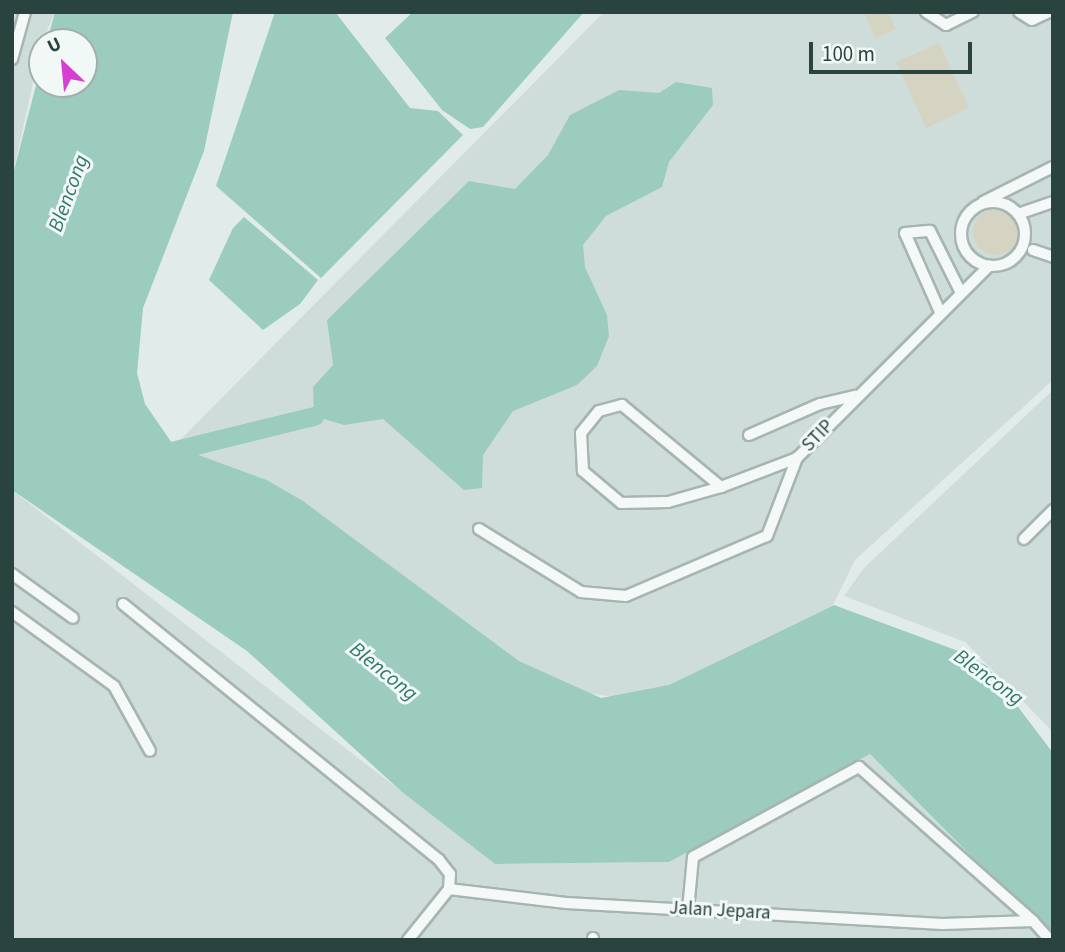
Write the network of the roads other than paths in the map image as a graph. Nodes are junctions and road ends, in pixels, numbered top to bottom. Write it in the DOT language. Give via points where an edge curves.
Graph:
graph roads {
  1 [pos="25,12"];
  2 [pos="926,12"];
  3 [pos="973,12"];
  4 [pos="1019,12"];
  5 [pos="1050,16"];
  6 [pos="12,59"];
  7 [pos="1053,167"];
  8 [pos="983,202"];
  9 [pos="1053,202"];
  10 [pos="1018,214"];
  11 [pos="1027,250"];
  12 [pos="1053,257"];
  13 [pos="989,266"];
  14 [pos="961,293"];
  15 [pos="940,312"];
  16 [pos="856,396"];
  17 [pos="750,435"];
  18 [pos="797,458"];
  19 [pos="721,487"];
  20 [pos="1053,510"];
  21 [pos="479,529"];
  22 [pos="1024,539"];
  23 [pos="12,574"];
  24 [pos="122,604"];
  25 [pos="12,612"];
  26 [pos="73,618"];
  27 [pos="150,751"];
  28 [pos="449,889"];
  29 [pos="688,909"];
  30 [pos="1033,921"];
  31 [pos="408,940"];
  32 [pos="1050,940"];
  1 -- 6 [label="lane"];
  2 -- 3 [label="lane" via="946,25"];
  4 -- 5 [label="lane" via="1032,20"];
  7 -- 8 [label="lane"];
  8 -- 10 [label="lane"];
  8 -- 13 [label="lane" via="964,219 962,244"];
  9 -- 10 [label="lane"];
  10 -- 11 [label="lane"];
  11 -- 12 [label="lane"];
  11 -- 13 [label="lane"];
  13 -- 14 [label="lane, STIP"];
  14 -- 15 [label="lane, STIP"];
  14 -- 15 [label="lane" via="930,231 905,233"];
  15 -- 16 [label="lane, STIP"];
  16 -- 17 [label="lane" via="820,404"];
  16 -- 18 [label="lane, STIP"];
  18 -- 19 [label="lane, STIP"];
  18 -- 21 [label="lane" via="767,536 626,596 570,587"];
  19 -- 19 [label="lane, STIP" via="622,405 599,411 581,433 580,461 590,484 621,503 644,504"];
  20 -- 22 [label="lane"];
  23 -- 26 [label="lane"];
  24 -- 28 [label="lane" via="439,860 450,874"];
  25 -- 27 [label="lane" via="114,686"];
  28 -- 29 [label="lane, Jalan Jepara"];
  28 -- 31 [label="lane"];
  29 -- 30 [label="lane, Jalan Jepara" via="942,924"];
  29 -- 30 [label="lane" via="692,858 859,767"];
  30 -- 32 [label="lane"];
}
